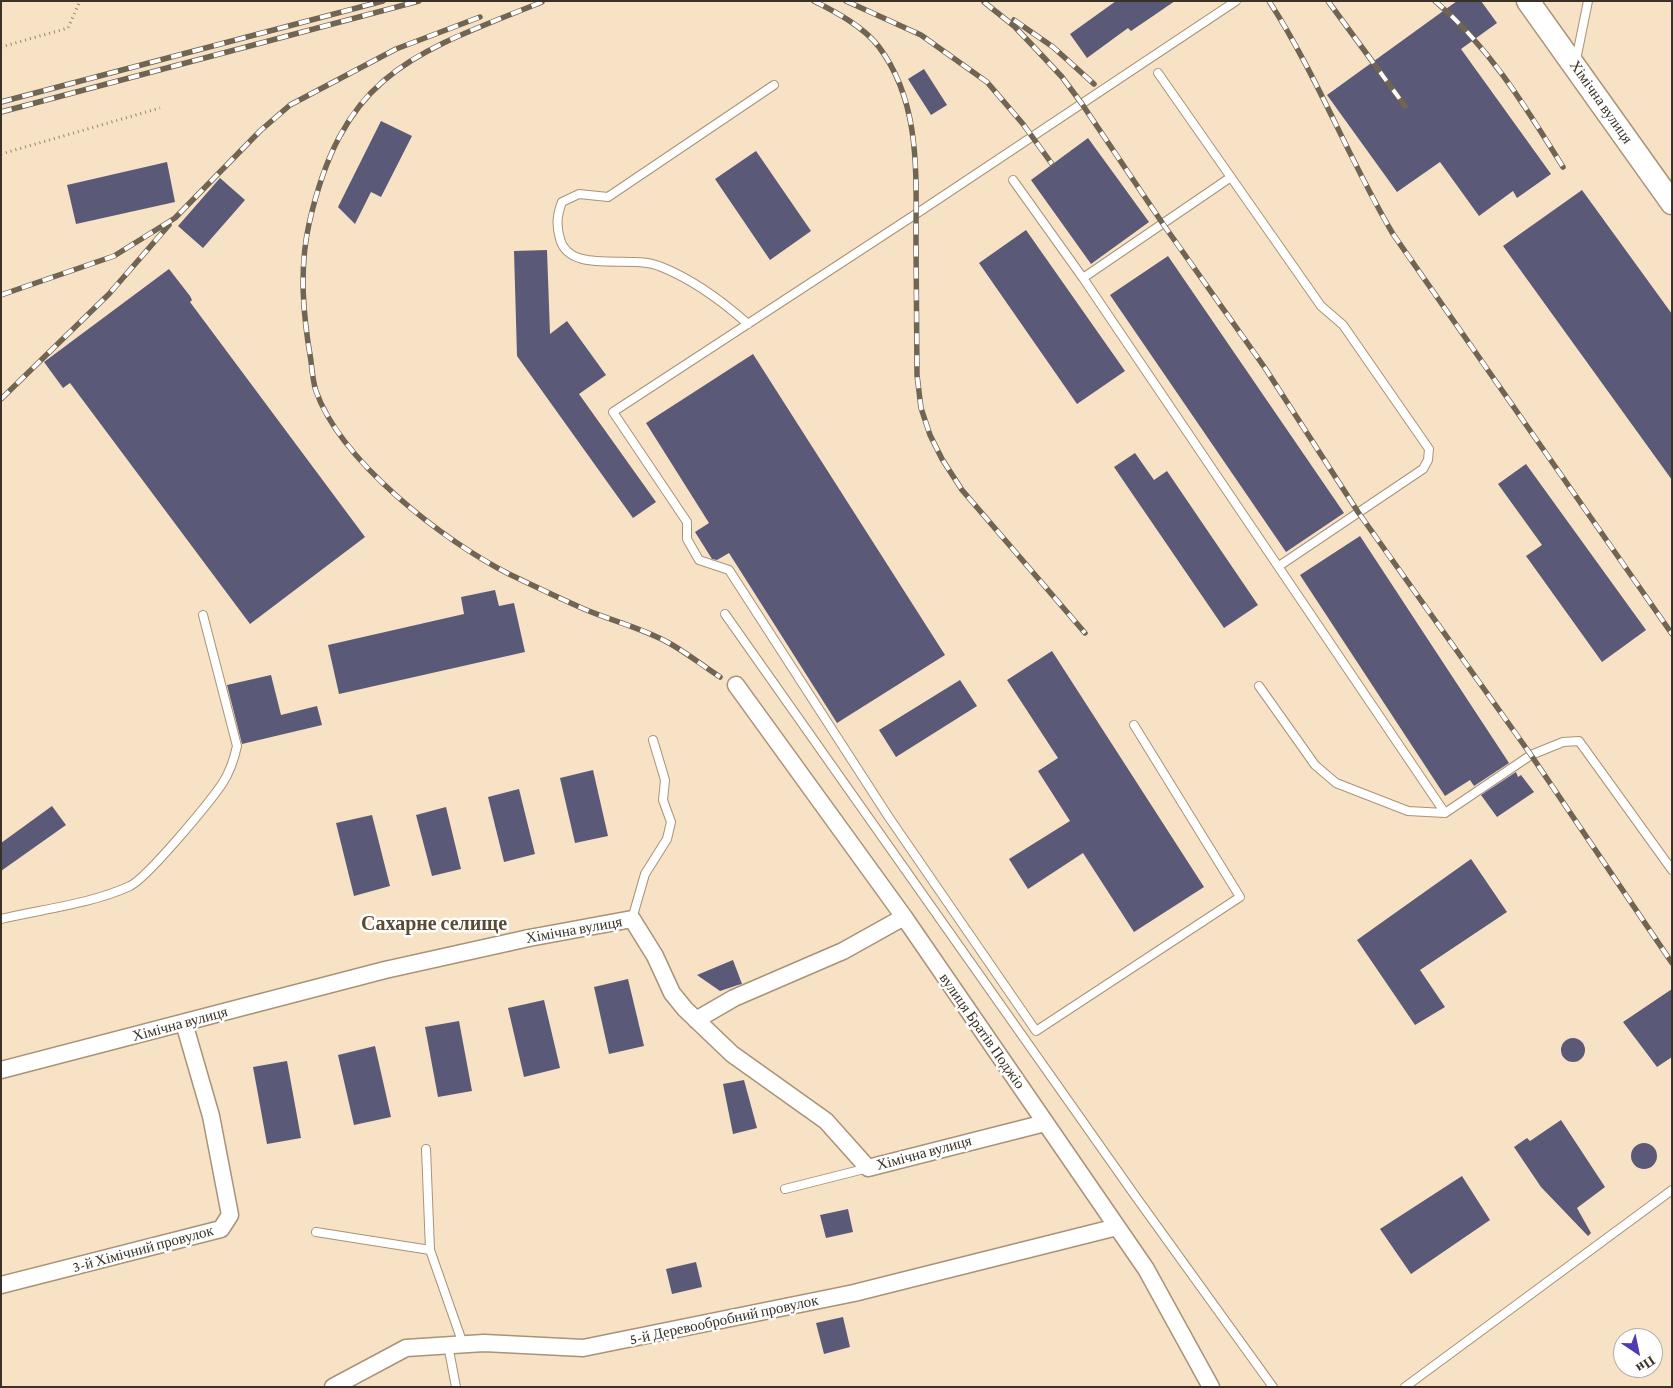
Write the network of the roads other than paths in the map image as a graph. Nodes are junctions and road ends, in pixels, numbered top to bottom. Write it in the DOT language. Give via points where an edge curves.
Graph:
graph roads {
  1 [pos="1236,1"];
  2 [pos="1528,1"];
  3 [pos="1588,1"];
  4 [pos="1575,65"];
  5 [pos="1158,73"];
  6 [pos="774,85"];
  7 [pos="1231,177"];
  8 [pos="1014,180"];
  9 [pos="1672,203"];
  10 [pos="1083,278"];
  11 [pos="748,324"];
  12 [pos="1279,566"];
  13 [pos="725,614"];
  14 [pos="202,615"];
  15 [pos="736,685"];
  16 [pos="1259,686"];
  17 [pos="1134,726"];
  18 [pos="653,740"];
  19 [pos="1445,813"];
  20 [pos="1672,870"];
  21 [pos="904,918"];
  22 [pos="1,919"];
  23 [pos="632,919"];
  24 [pos="696,1020"];
  25 [pos="184,1023"];
  26 [pos="1,1070"];
  27 [pos="1045,1122"];
  28 [pos="426,1149"];
  29 [pos="868,1168"];
  30 [pos="785,1189"];
  31 [pos="1672,1190"];
  32 [pos="1117,1227"];
  33 [pos="316,1232"];
  34 [pos="430,1250"];
  35 [pos="1,1285"];
  36 [pos="455,1345"];
  37 [pos="333,1387"];
  38 [pos="456,1387"];
  39 [pos="1211,1387"];
  40 [pos="1274,1387"];
  41 [pos="1405,1387"];
  1 -- 11 [label="lane"];
  2 -- 4 [label="main road, Хімічна вулиця"];
  3 -- 4 [label="lane"];
  4 -- 9 [label="main road, Хімічна вулиця"];
  5 -- 7 [label="lane"];
  6 -- 11 [label="lane" via="608,197 579,194 562,202 557,214 562,248 577,259 620,260 658,266 710,292"];
  7 -- 10 [label="lane"];
  7 -- 12 [label="lane" via="1321,306 1343,325 1429,449 1423,469"];
  8 -- 10 [label="lane"];
  10 -- 12 [label="lane"];
  11 -- 17 [label="lane" via="613,412 687,522 687,539 699,560 729,570 888,816 1036,1031 1240,897"];
  12 -- 19 [label="lane"];
  13 -- 40 [label="lane"];
  14 -- 22 [label="lane" via="238,746 234,763 221,785 148,872 131,885 95,897"];
  15 -- 21 [label="street, вулиця Братів Поджіо"];
  16 -- 19 [label="lane" via="1316,765 1336,783 1408,811"];
  18 -- 23 [label="lane" via="665,780 663,800 670,822 667,839 645,874"];
  19 -- 20 [label="lane" via="1531,756 1563,742 1579,741"];
  21 -- 24 [label="street" via="843,951 734,998"];
  21 -- 27 [label="street, вулиця Братів Поджіо"];
  23 -- 24 [label="street, Хімічна вулиця" via="655,956 672,993"];
  23 -- 25 [label="street, Хімічна вулиця" via="395,968"];
  24 -- 29 [label="street, Хімічна вулиця" via="732,1054 826,1121"];
  25 -- 26 [label="street, Хімічна вулиця"];
  25 -- 35 [label="street, 3-й Хімічний провулок" via="211,1116 230,1215 221,1229"];
  27 -- 29 [label="street, Хімічна вулиця"];
  27 -- 32 [label="street, вулиця Братів Поджіо"];
  28 -- 34 [label="lane"];
  29 -- 30 [label="lane"];
  31 -- 41 [label="lane"];
  32 -- 36 [label="street, 5-й Деревообробний провулок" via="854,1293 583,1348 484,1343"];
  32 -- 39 [label="street, вулиця Братів Поджіо" via="1146,1269"];
  33 -- 34 [label="lane"];
  34 -- 36 [label="lane"];
  36 -- 37 [label="street, 5-й Деревообробний провулок" via="406,1348"];
  36 -- 38 [label="lane"];
}
